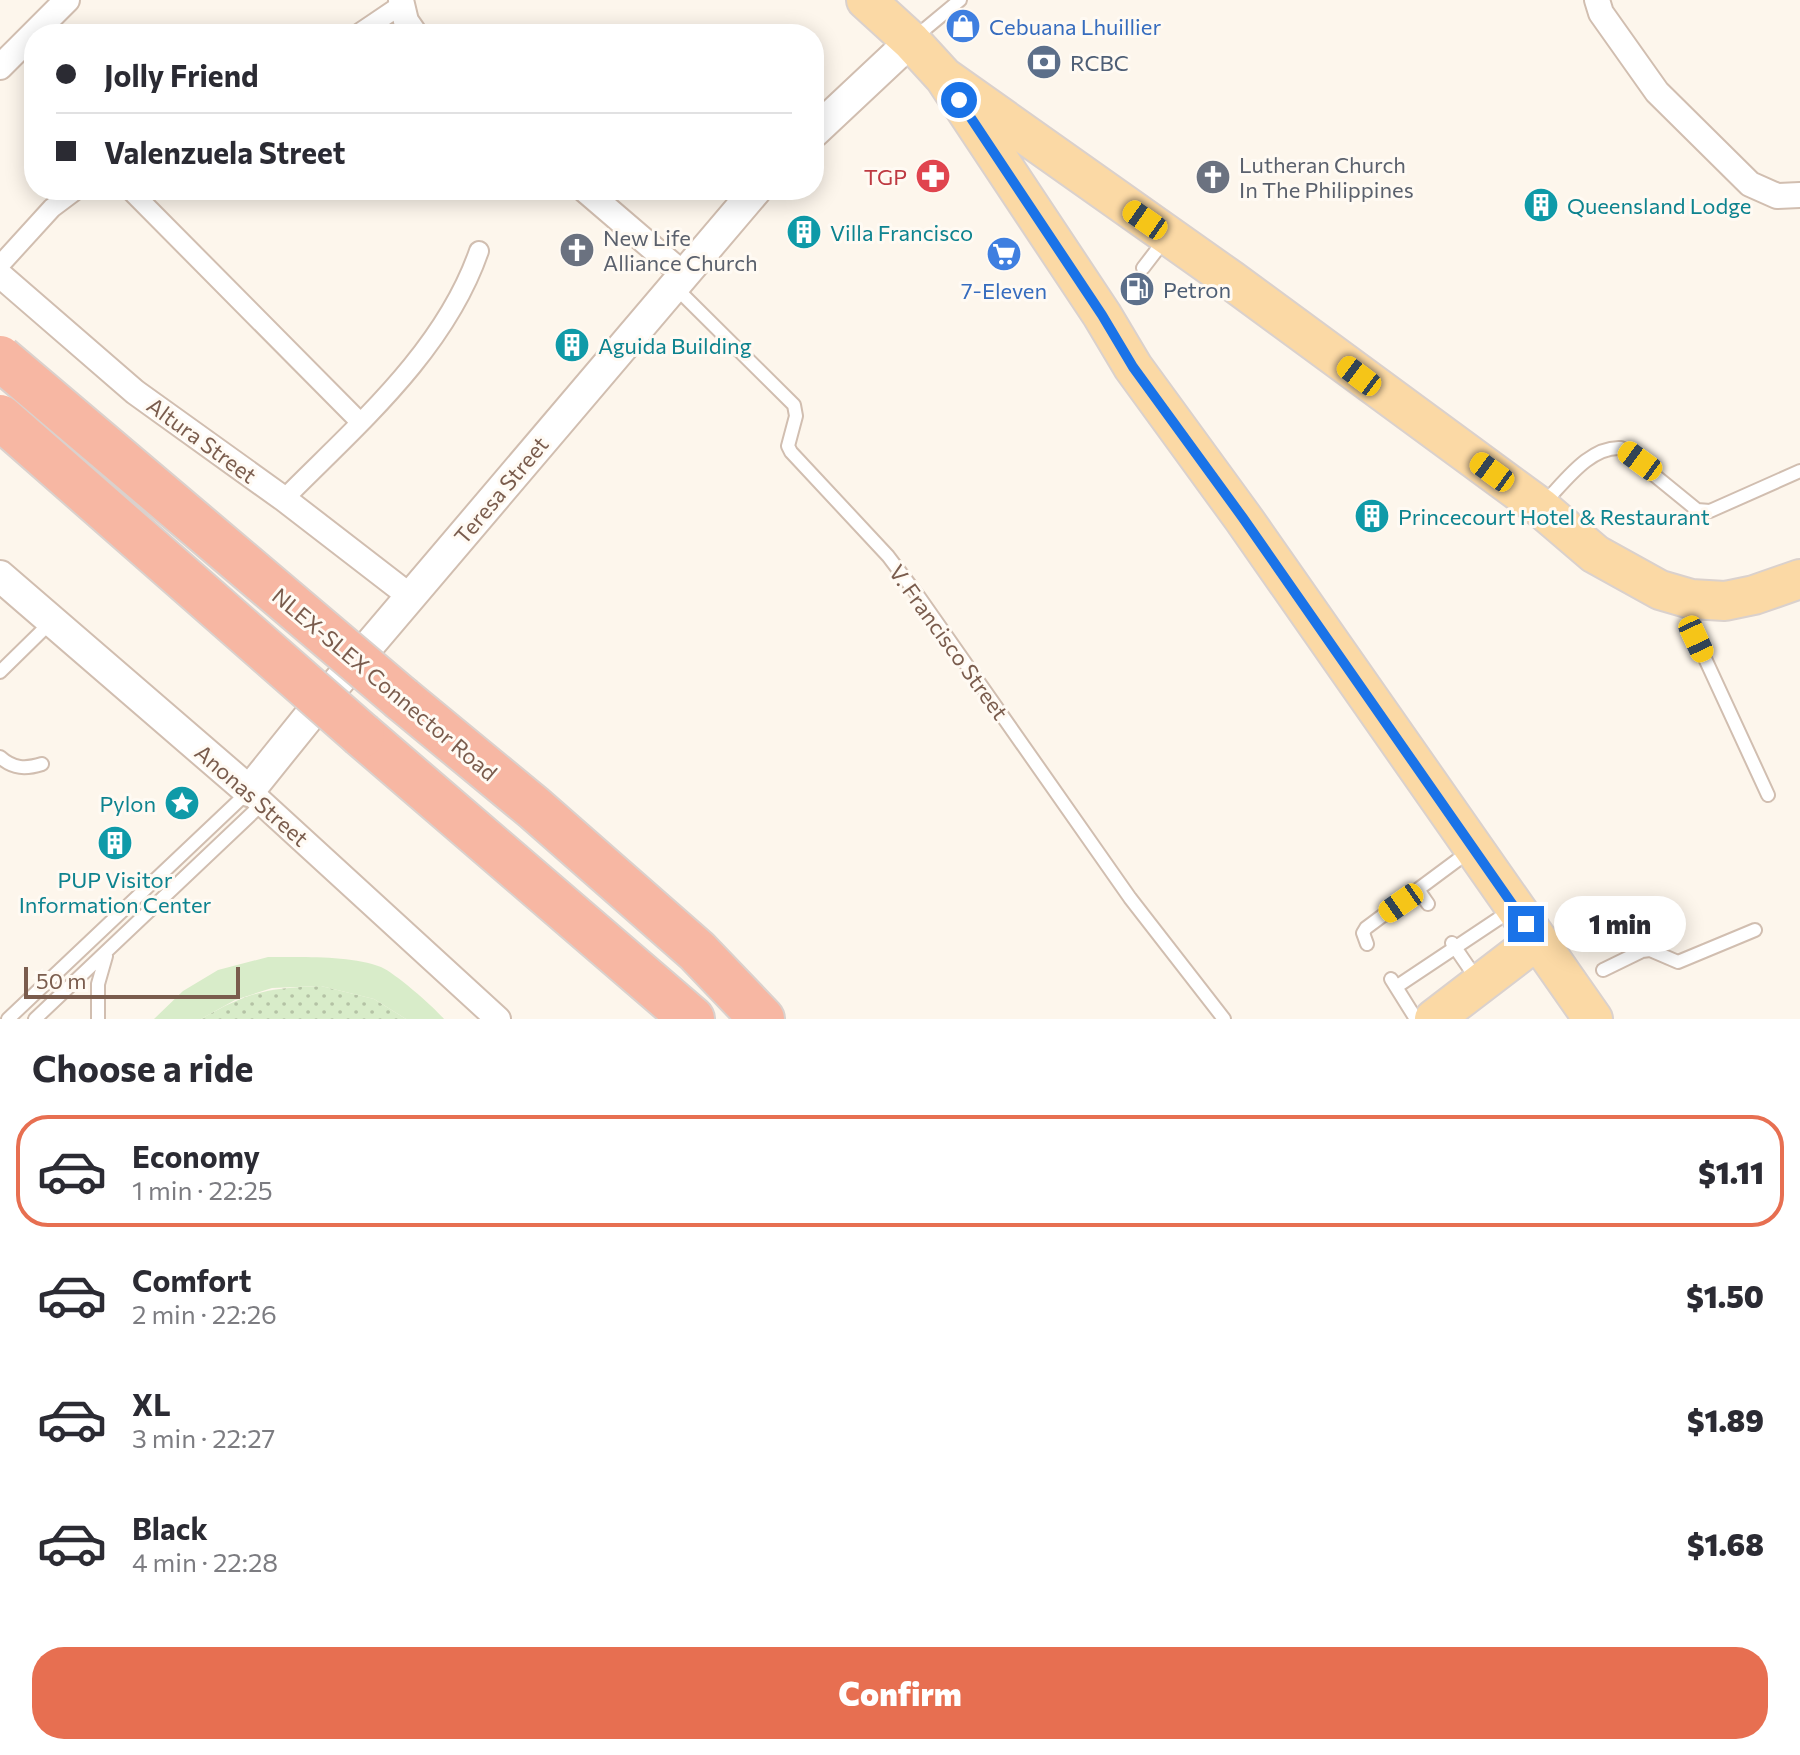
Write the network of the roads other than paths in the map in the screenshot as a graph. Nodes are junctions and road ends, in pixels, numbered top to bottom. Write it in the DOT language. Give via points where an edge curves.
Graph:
graph roads {
  1 [pos="67,0"];
  2 [pos="866,0"];
  3 [pos="960,0"];
  4 [pos="1597,0"];
  5 [pos="401,2"];
  6 [pos="43,24"];
  7 [pos="371,24"];
  8 [pos="408,24"];
  9 [pos="911,41"];
  10 [pos="24,43"];
  11 [pos="0,67"];
  12 [pos="944,77"];
  13 [pos="824,123"];
  14 [pos="1053,155"];
  15 [pos="1015,187"];
  16 [pos="1800,195"];
  17 [pos="63,200"];
  18 [pos="140,200"];
  19 [pos="595,200"];
  20 [pos="747,200"];
  21 [pos="1168,236"];
  22 [pos="479,251"];
  23 [pos="0,265"];
  24 [pos="1143,268"];
  25 [pos="0,275"];
  26 [pos="678,280"];
  27 [pos="0,358"];
  28 [pos="0,417"];
  29 [pos="360,422"];
  30 [pos="1800,471"];
  31 [pos="284,499"];
  32 [pos="1540,507"];
  33 [pos="0,576"];
  34 [pos="1800,579"];
  35 [pos="411,597"];
  36 [pos="1691,599"];
  37 [pos="42,631"];
  38 [pos="0,672"];
  39 [pos="0,757"];
  40 [pos="42,764"];
  41 [pos="1768,795"];
  42 [pos="256,797"];
  43 [pos="1474,848"];
  44 [pos="1419,891"];
  45 [pos="1428,904"];
  46 [pos="1515,908"];
  47 [pos="1755,930"];
  48 [pos="1367,944"];
  49 [pos="1452,944"];
  50 [pos="110,948"];
  51 [pos="1545,951"];
  52 [pos="1603,970"];
  53 [pos="1476,1002"];
  54 [pos="8,1019"];
  55 [pos="35,1019"];
  56 [pos="98,1019"];
  57 [pos="498,1019"];
  58 [pos="692,1019"];
  59 [pos="762,1019"];
  60 [pos="1224,1019"];
  61 [pos="1416,1019"];
  62 [pos="1434,1019"];
  63 [pos="1593,1019"];
  1 -- 6 [label="street"];
  2 -- 9 [label="main road"];
  3 -- 9 [label="lane"];
  4 -- 16 [label="street" via="1657,92 1750,184 1777,196"];
  5 -- 7 [label="street"];
  5 -- 8 [label="street"];
  9 -- 12 [label="main road"];
  9 -- 13 [label="street"];
  10 -- 11 [label="street"];
  12 -- 14 [label="main road"];
  12 -- 15 [label="main road"];
  14 -- 15 [label="main road" via="1027,163"];
  14 -- 21 [label="main road"];
  15 -- 43 [label="main road" via="1106,310 1133,367"];
  17 -- 23 [label="street"];
  18 -- 29 [label="street"];
  19 -- 26 [label="street, V. Francisco Street"];
  20 -- 26 [label="street, Teresa Street"];
  21 -- 24 [label="lane"];
  21 -- 32 [label="main road"];
  22 -- 29 [label="street" via="430,346"];
  25 -- 31 [label="street, Altura Street" via="135,392"];
  26 -- 35 [label="street, Teresa Street"];
  26 -- 60 [label="lane, V. Francisco Street" via="794,405 791,452 888,556 1130,898"];
  27 -- 59 [label="highway, NLEX-SLEX Connector Road, bridge" via="556,827 697,951"];
  28 -- 58 [label="highway, bridge"];
  29 -- 31 [label="street"];
  30 -- 32 [label="lane" via="1702,511 1613,447 1587,460"];
  31 -- 35 [label="street, Altura Street"];
  32 -- 36 [label="main road" via="1595,554 1660,590"];
  33 -- 37 [label="street, Anonas Street"];
  34 -- 36 [label="main road" via="1725,601"];
  35 -- 42 [label="street, Teresa Street"];
  36 -- 41 [label="lane" via="1696,639"];
  37 -- 38 [label="lane"];
  37 -- 42 [label="street, Anonas Street"];
  39 -- 40 [label="lane" via="15,766"];
  42 -- 50 [label="lane" via="237,826"];
  42 -- 54 [label="lane" via="223,815"];
  42 -- 57 [label="street, Anonas Street"];
  43 -- 44 [label="lane"];
  43 -- 46 [label="main road"];
  44 -- 45 [label="lane"];
  44 -- 48 [label="lane" via="1366,928"];
  46 -- 49 [label="lane"];
  46 -- 51 [label="main road"];
  47 -- 52 [label="lane" via="1678,962 1650,950"];
  49 -- 53 [label="lane"];
  49 -- 61 [label="lane" via="1393,983"];
  50 -- 55 [label="lane"];
  50 -- 56 [label="lane" via="98,984"];
  51 -- 53 [label="main road"];
  51 -- 63 [label="main road"];
  53 -- 62 [label="main road"];
}
